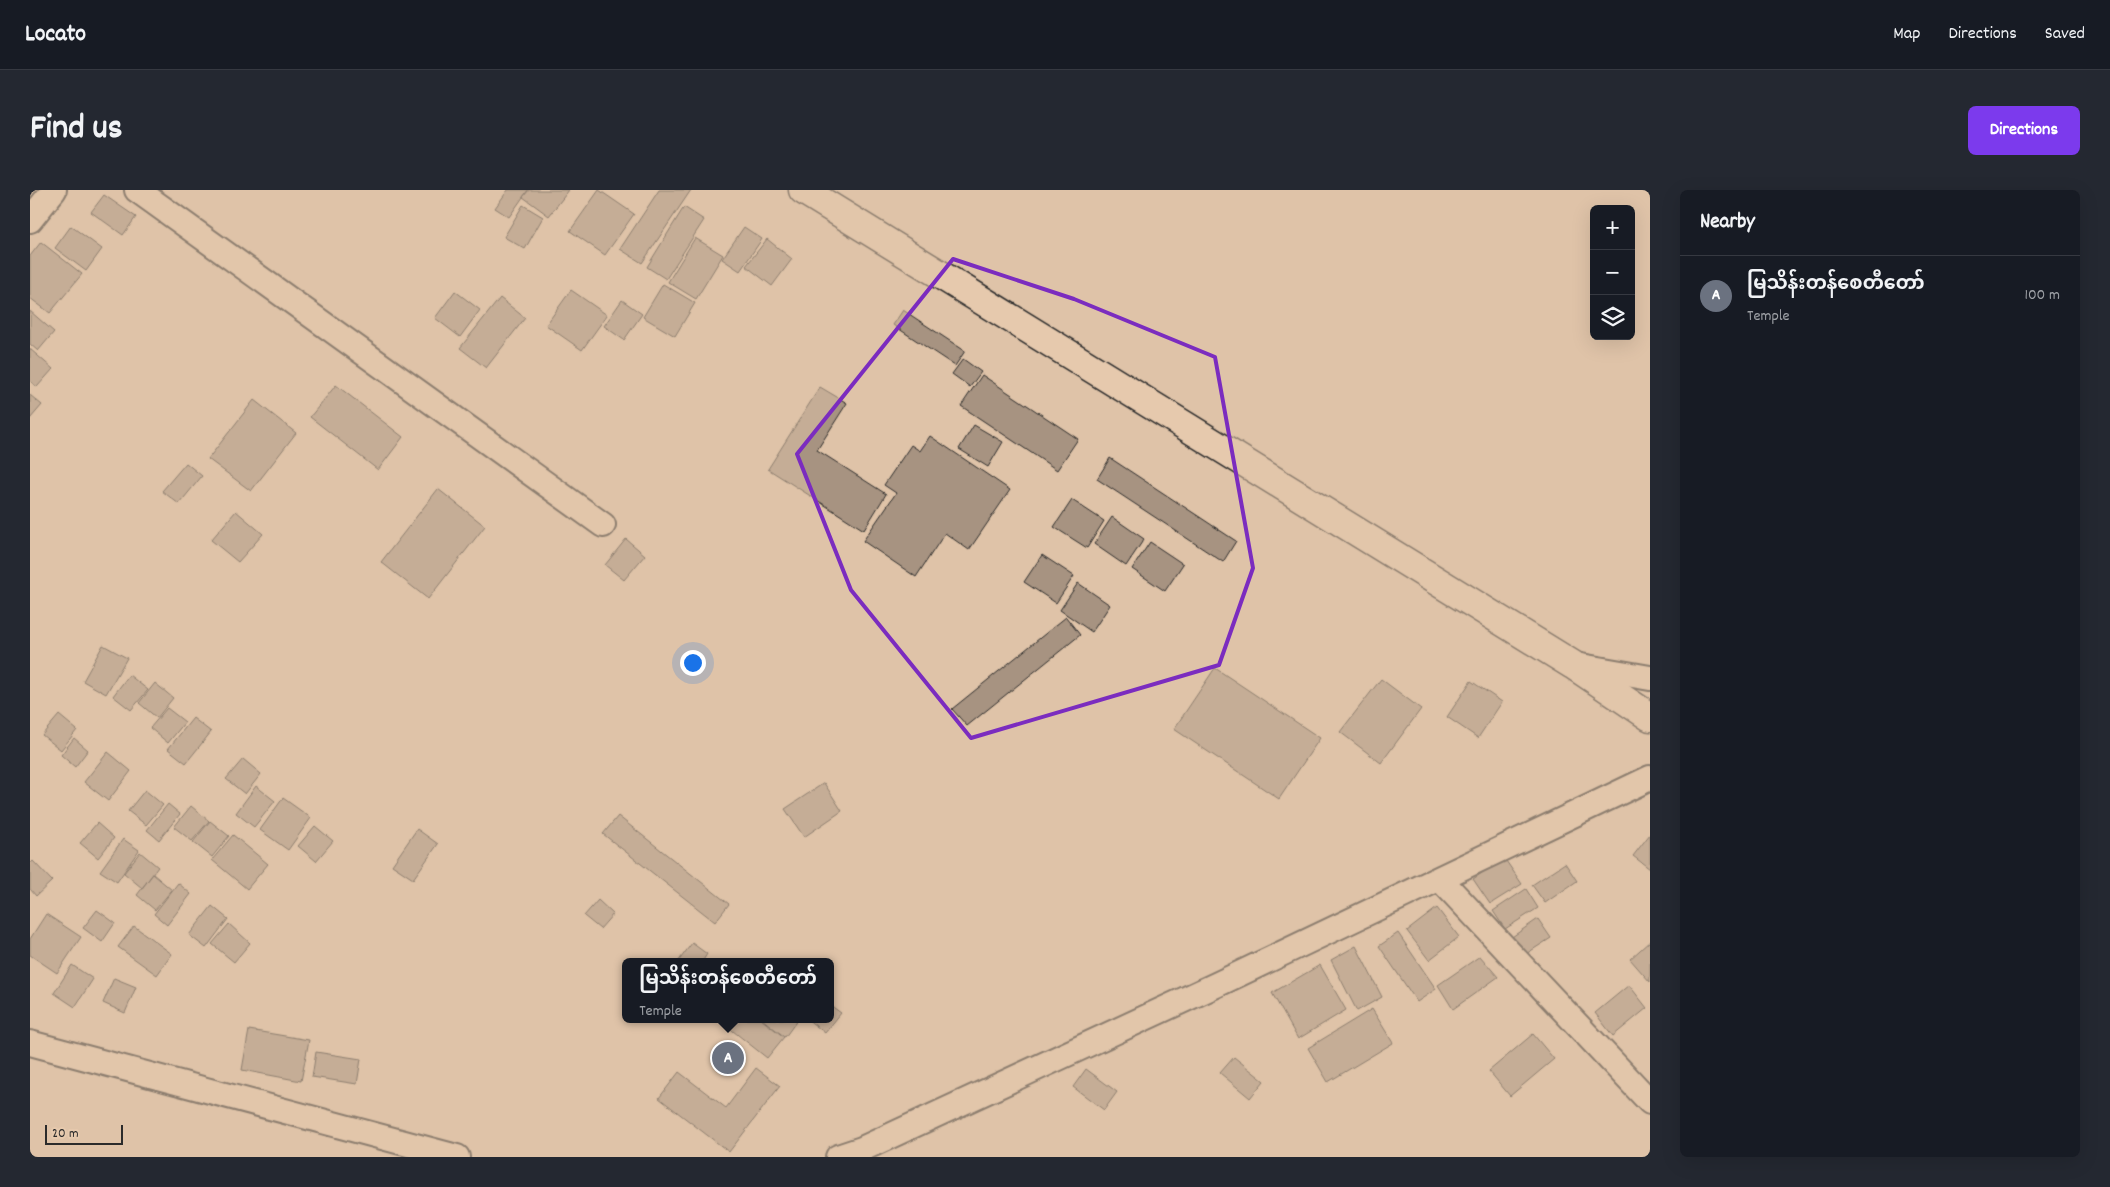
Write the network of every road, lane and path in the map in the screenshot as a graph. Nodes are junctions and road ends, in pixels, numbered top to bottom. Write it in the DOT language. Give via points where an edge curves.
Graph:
graph roads {
  1 [pos="54,190"];
  2 [pos="137,190"];
  3 [pos="804,190"];
  4 [pos="30,220"];
  5 [pos="603,525"];
  6 [pos="1573,665"];
  7 [pos="1650,678"];
  8 [pos="1650,717"];
  9 [pos="1650,778"];
  10 [pos="1440,879"];
  11 [pos="30,1043"];
  12 [pos="1650,1102"];
  13 [pos="457,1157"];
  14 [pos="838,1157"];
  1 -- 4 [label="street"];
  2 -- 5 [label="street"];
  3 -- 6 [label="highway"];
  6 -- 7 [label="street"];
  6 -- 8 [label="highway"];
  9 -- 10 [label="street"];
  10 -- 12 [label="street"];
  10 -- 14 [label="street"];
  11 -- 13 [label="street"];
}
